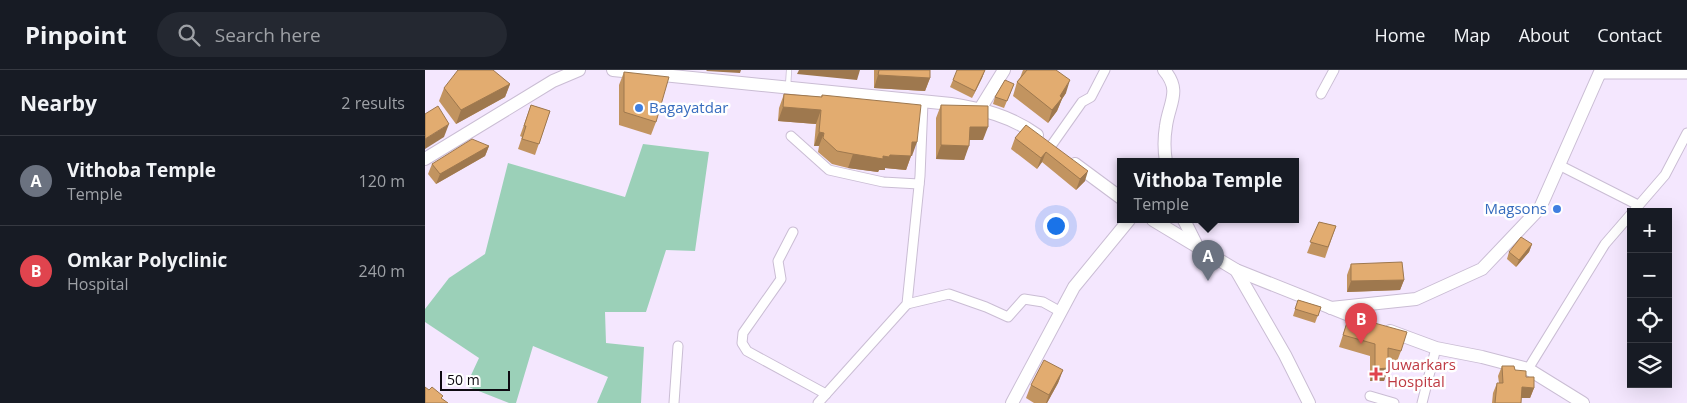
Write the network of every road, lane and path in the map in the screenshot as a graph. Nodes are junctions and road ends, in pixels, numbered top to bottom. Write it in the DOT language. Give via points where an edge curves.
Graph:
graph roads {
  1 [pos="579,70"];
  2 [pos="613,70"];
  3 [pos="789,70"];
  4 [pos="1004,70"];
  5 [pos="1105,70"];
  6 [pos="1164,70"];
  7 [pos="1333,70"];
  8 [pos="1600,72"];
  9 [pos="1687,74"];
  10 [pos="788,88"];
  11 [pos="1321,94"];
  12 [pos="923,102"];
  13 [pos="980,109"];
  14 [pos="1687,133"];
  15 [pos="791,136"];
  16 [pos="1058,152"];
  17 [pos="1165,158"];
  18 [pos="425,159"];
  19 [pos="1559,165"];
  20 [pos="919,184"];
  21 [pos="1117,195"];
  22 [pos="1631,208"];
  23 [pos="1636,208"];
  24 [pos="1627,218"];
  25 [pos="1127,223"];
  26 [pos="1158,223"];
  27 [pos="1186,223"];
  28 [pos="793,232"];
  29 [pos="1197,246"];
  30 [pos="1236,270"];
  31 [pos="907,304"];
  32 [pos="1329,308"];
  33 [pos="1061,312"];
  34 [pos="678,346"];
  35 [pos="1436,348"];
  36 [pos="1529,369"];
  37 [pos="826,394"];
  38 [pos="1370,396"];
  39 [pos="674,403"];
  40 [pos="818,403"];
  41 [pos="1012,403"];
  42 [pos="1309,403"];
  43 [pos="1394,403"];
  44 [pos="1422,403"];
  45 [pos="1583,403"];
  1 -- 18 [label="main road" via="553,81"];
  2 -- 10 [label="main road"];
  3 -- 10 [label="lane"];
  4 -- 13 [label="main road"];
  5 -- 16 [label="street" via="1091,97 1082,102"];
  6 -- 17 [label="main road" via="1171,78 1174,94 1166,125"];
  7 -- 11 [label="street"];
  8 -- 9 [label="street"];
  8 -- 19 [label="main road"];
  10 -- 12 [label="main road"];
  12 -- 13 [label="main road"];
  12 -- 20 [label="street"];
  13 -- 16 [label="main road" via="1005,117"];
  14 -- 23 [label="street" via="1665,175"];
  15 -- 20 [label="street" via="829,170 883,182"];
  16 -- 21 [label="main road"];
  19 -- 22 [label="street"];
  19 -- 32 [label="main road" via="1540,208 1482,269 1416,299"];
  20 -- 31 [label="street"];
  24 -- 36 [label="street" via="1605,244"];
  25 -- 33 [label="main road" via="1074,288"];
  26 -- 29 [label="main road"];
  27 -- 29 [label="main road"];
  28 -- 37 [label="street" via="778,261 781,279 743,333 743,343 747,351"];
  29 -- 30 [label="main road"];
  30 -- 32 [label="main road"];
  30 -- 42 [label="main road"];
  31 -- 33 [label="street" via="949,294 1008,317 1024,299 1043,302"];
  31 -- 37 [label="street"];
  32 -- 35 [label="main road"];
  33 -- 41 [label="main road"];
  34 -- 39 [label="street"];
  35 -- 36 [label="main road"];
  35 -- 44 [label="street"];
  36 -- 45 [label="main road"];
  37 -- 40 [label="street"];
  38 -- 43 [label="street"];
}
